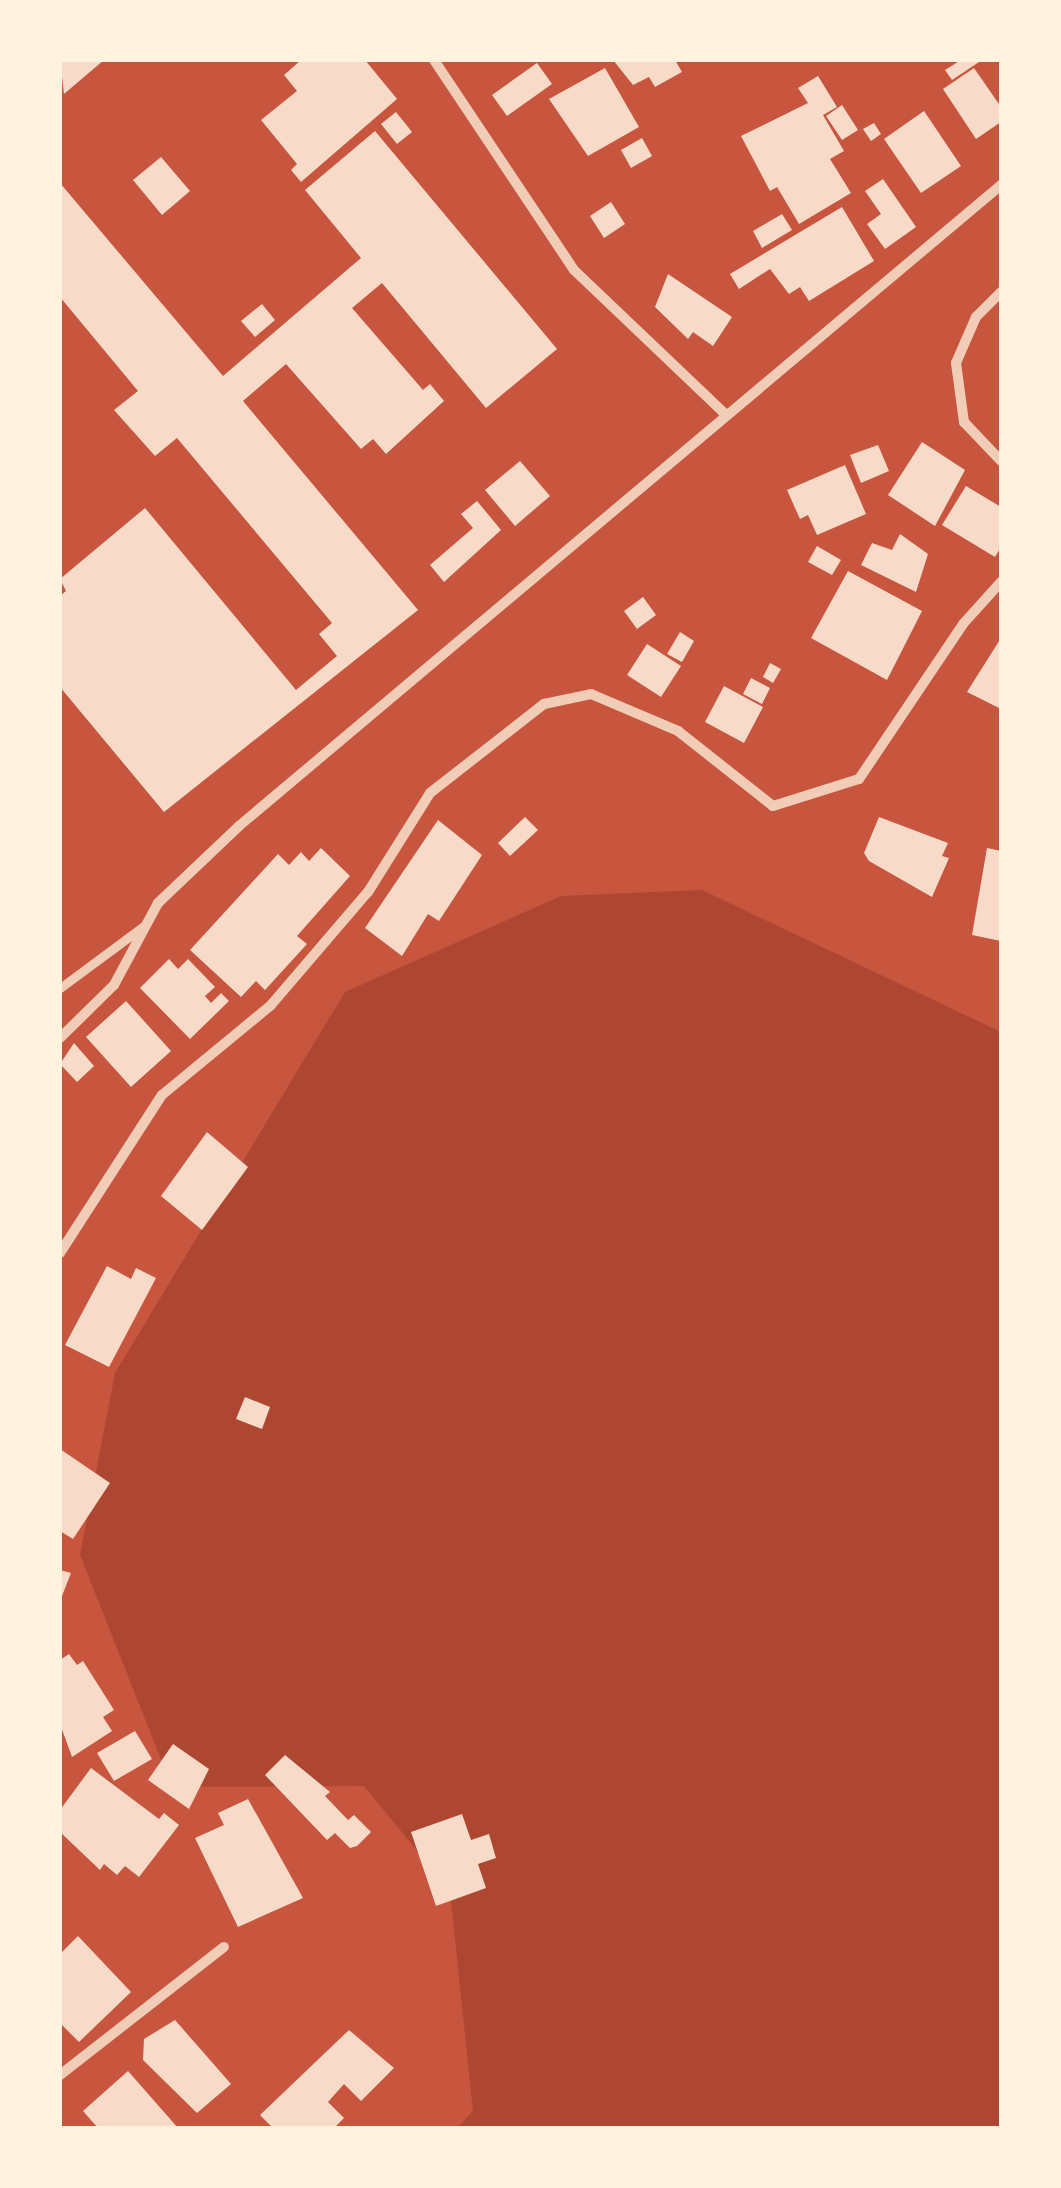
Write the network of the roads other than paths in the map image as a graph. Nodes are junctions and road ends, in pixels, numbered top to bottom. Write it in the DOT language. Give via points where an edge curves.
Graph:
graph roads {
  1 [pos="434,60"];
  2 [pos="1001,185"];
  3 [pos="1001,292"];
  4 [pos="726,414"];
  5 [pos="1001,461"];
  6 [pos="1001,582"];
  7 [pos="145,925"];
  8 [pos="60,988"];
  9 [pos="60,1038"];
  10 [pos="60,1254"];
  11 [pos="224,1947"];
  12 [pos="60,2074"];
  1 -- 4 [label="street" via="574,270"];
  2 -- 4 [label="street"];
  3 -- 5 [label="street" via="976,317 956,362 964,422"];
  4 -- 7 [label="street" via="239,826 176,884"];
  6 -- 10 [label="street" via="963,624 858,778 773,806 678,730 591,694 544,704 430,793 368,892 271,1005 162,1095"];
  7 -- 8 [label="street"];
  7 -- 9 [label="street" via="114,985"];
  11 -- 12 [label="street"];
}
